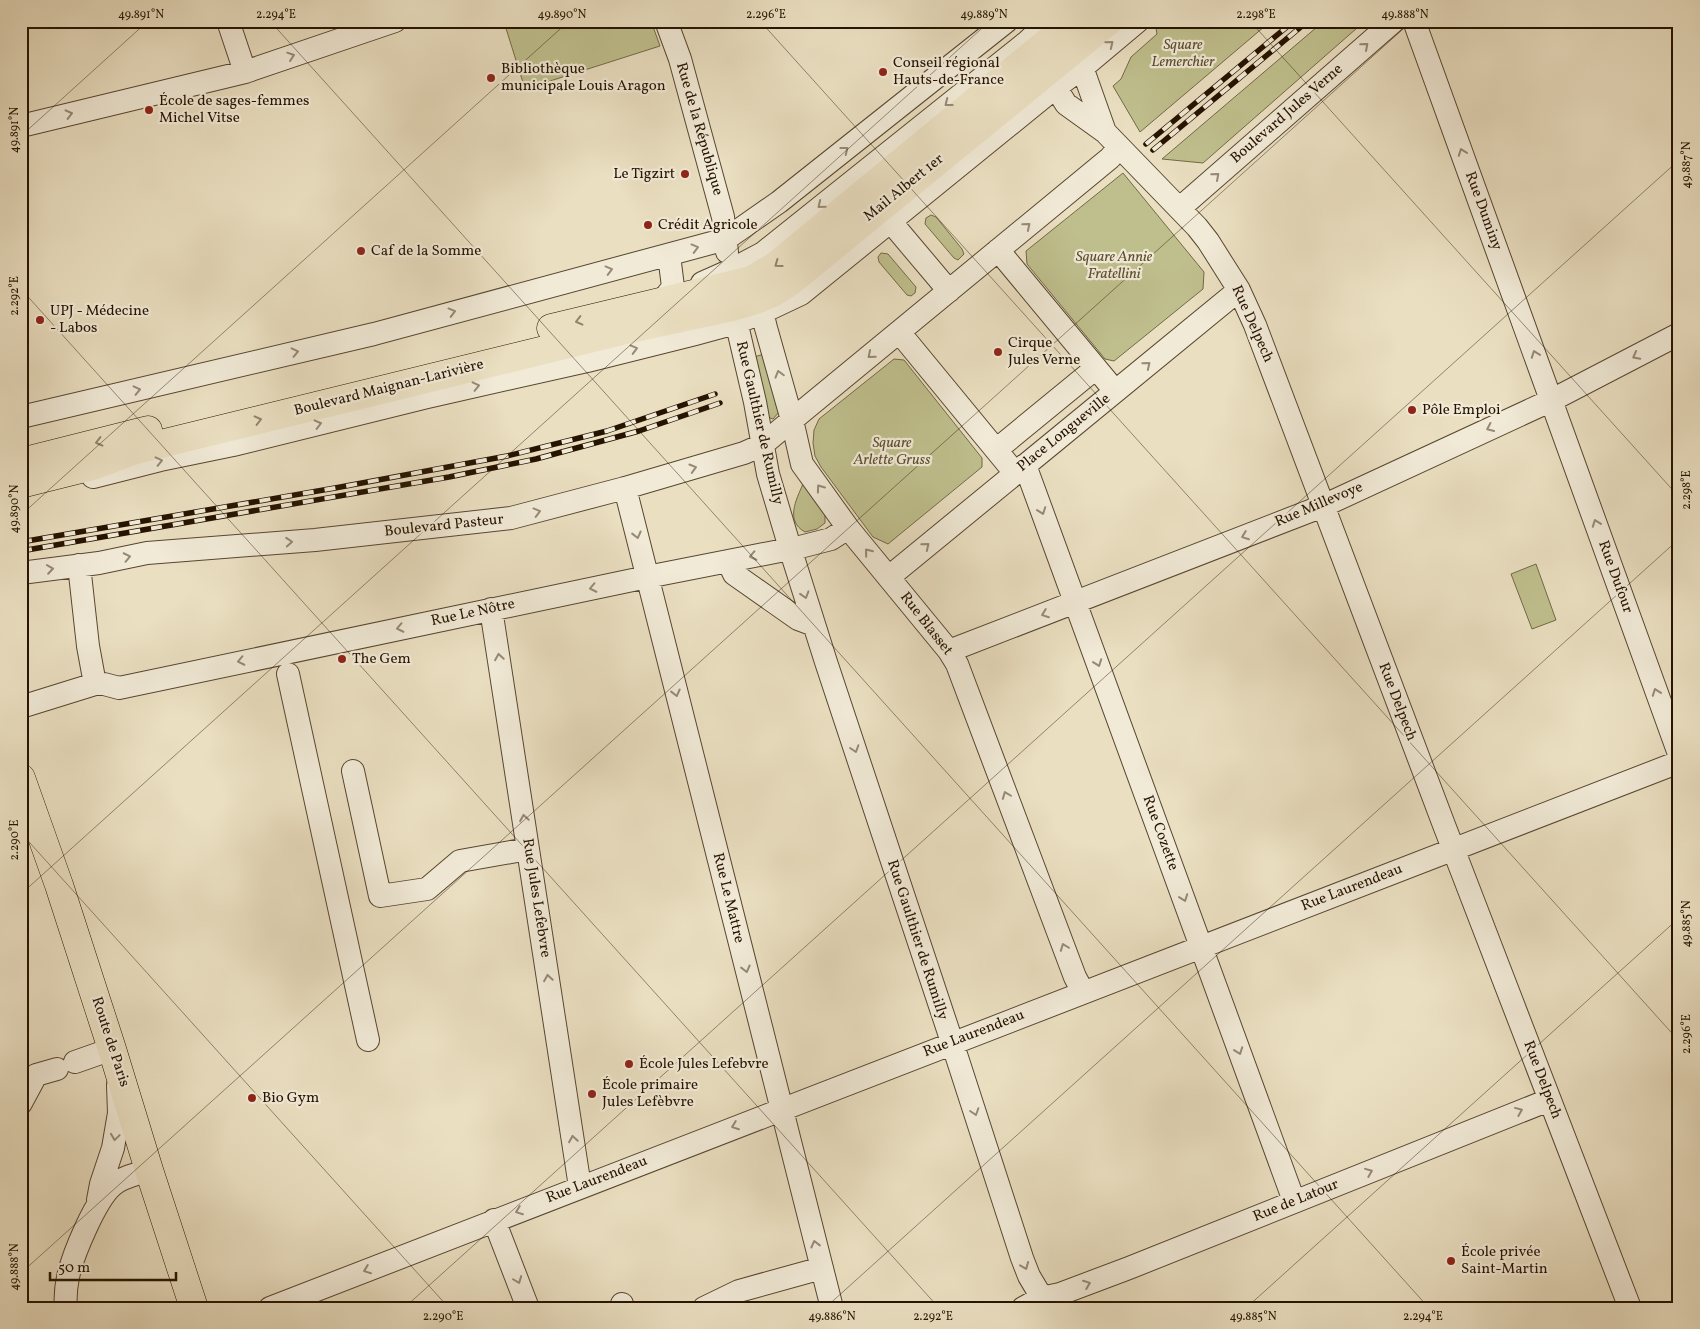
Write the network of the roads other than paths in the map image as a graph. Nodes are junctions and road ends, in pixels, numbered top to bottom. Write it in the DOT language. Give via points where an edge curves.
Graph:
graph roads {
  1 [pos="228,21"];
  2 [pos="395,21"];
  3 [pos="666,21"];
  4 [pos="1007,21"];
  5 [pos="1014,21"];
  6 [pos="1109,21"];
  7 [pos="1138,21"];
  8 [pos="1394,21"];
  9 [pos="1414,21"];
  10 [pos="1069,34"];
  11 [pos="1041,63"];
  12 [pos="245,72"];
  13 [pos="21,126"];
  14 [pos="1112,140"];
  15 [pos="779,202"];
  16 [pos="1180,208"];
  17 [pos="890,221"];
  18 [pos="796,237"];
  19 [pos="726,239"];
  20 [pos="994,253"];
  21 [pos="663,256"];
  22 [pos="1239,290"];
  23 [pos="948,291"];
  24 [pos="743,297"];
  25 [pos="670,298"];
  26 [pos="904,328"];
  27 [pos="1679,334"];
  28 [pos="1096,368"];
  29 [pos="1115,391"];
  30 [pos="1552,400"];
  31 [pos="21,417"];
  32 [pos="792,420"];
  33 [pos="762,445"];
  34 [pos="996,450"];
  35 [pos="21,462"];
  36 [pos="1020,469"];
  37 [pos="21,484"];
  38 [pos="625,488"];
  39 [pos="21,494"];
  40 [pos="1323,506"];
  41 [pos="848,528"];
  42 [pos="790,548"];
  43 [pos="728,561"];
  44 [pos="79,564"];
  45 [pos="21,573"];
  46 [pos="647,577"];
  47 [pos="888,577"];
  48 [pos="1075,602"];
  49 [pos="491,609"];
  50 [pos="814,625"];
  51 [pos="949,651"];
  52 [pos="285,662"];
  53 [pos="95,684"];
  54 [pos="21,707"];
  55 [pos="1679,754"];
  56 [pos="1679,762"];
  57 [pos="353,771"];
  58 [pos="21,778"];
  59 [pos="528,849"];
  60 [pos="1453,849"];
  61 [pos="1201,946"];
  62 [pos="1083,992"];
  63 [pos="368,1040"];
  64 [pos="952,1042"];
  65 [pos="116,1060"];
  66 [pos="1549,1100"];
  67 [pos="21,1103"];
  68 [pos="781,1109"];
  69 [pos="149,1170"];
  70 [pos="580,1187"];
  71 [pos="1294,1201"];
  72 [pos="98,1202"];
  73 [pos="494,1220"];
  74 [pos="822,1268"];
  75 [pos="1037,1304"];
  76 [pos="66,1308"];
  77 [pos="194,1308"];
  78 [pos="270,1308"];
  79 [pos="528,1308"];
  80 [pos="704,1308"];
  81 [pos="832,1308"];
  82 [pos="1630,1308"];
  1 -- 12 [label="street"];
  12 -- 2 [label="street, one-way"];
  3 -- 19 [label="street, Rue de la République" via="680,59 723,217"];
  15 -- 4 [label="street, one-way"];
  5 -- 11 [label="street"];
  6 -- 10 [label="main road, Mail Albert 1er"];
  10 -- 7 [label="street, one-way"];
  16 -- 8 [label="street, Boulevard Jules Verne, one-way"];
  30 -- 9 [label="street, Rue Duminy, one-way"];
  10 -- 11 [label="main road, Mail Albert 1er"];
  10 -- 11 [label="street"];
  10 -- 14 [label="street, Rue Delpech"];
  11 -- 14 [label="street, Rue Delpech" via="1066,104"];
  11 -- 17 [label="street"];
  11 -- 18 [label="main road, Mail Albert 1er, one-way"];
  11 -- 24 [label="main road, Mail Albert 1er" via="790,282 773,293"];
  13 -- 12 [label="street, one-way"];
  14 -- 16 [label="street, Rue Delpech"];
  20 -- 14 [label="street, Boulevard Pasteur, one-way" via="1110,158"];
  15 -- 18 [label="street" via="778,214"];
  15 -- 19 [label="street"];
  16 -- 22 [label="street, Rue Delpech" via="1208,241"];
  17 -- 23 [label="street"];
  17 -- 24 [label="street" via="801,294"];
  18 -- 24 [label="main road, Mail Albert 1er, one-way" via="775,266"];
  21 -- 19 [label="street, one-way"];
  19 -- 24 [label="street, Rue de la République"];
  20 -- 23 [label="street, Boulevard Pasteur"];
  20 -- 28 [label="street"];
  21 -- 25 [label="street" via="670,263 673,286"];
  31 -- 21 [label="street, one-way" via="374,334"];
  29 -- 22 [label="street, Place Longueville, one-way"];
  22 -- 40 [label="street, Rue Delpech"];
  23 -- 26 [label="street, Boulevard Pasteur"];
  24 -- 25 [label="main road, Boulevard Maignan-Larivière"];
  32 -- 24 [label="street, Rue Blasset, one-way" via="766,328"];
  24 -- 33 [label="street, Rue Gaulthier de Rumilly"];
  37 -- 24 [label="main road, Boulevard Maignan-Larivière, one-way" via="94,466 136,450"];
  39 -- 24 [label="street, one-way" via="587,361"];
  25 -- 35 [label="main road, Boulevard Maignan-Larivière, one-way"];
  26 -- 32 [label="street, Boulevard Pasteur, one-way"];
  26 -- 34 [label="street, Rue Cozette"];
  27 -- 30 [label="street, Rue Millevoye, one-way"];
  28 -- 29 [label="street"];
  28 -- 34 [label="street"];
  29 -- 36 [label="street, Place Longueville"];
  30 -- 40 [label="street, Rue Millevoye, one-way"];
  55 -- 30 [label="street, Rue Dufour, one-way"];
  32 -- 33 [label="street, Boulevard Pasteur"];
  41 -- 32 [label="street, Rue Blasset, one-way" via="802,464"];
  38 -- 33 [label="street, Boulevard Pasteur, one-way"];
  33 -- 42 [label="street, Rue Gaulthier de Rumilly"];
  34 -- 36 [label="street, Rue Cozette"];
  47 -- 36 [label="street, Place Longueville, one-way"];
  36 -- 48 [label="street, Rue Cozette, one-way"];
  44 -- 38 [label="street, Boulevard Pasteur, one-way" via="147,553 315,540 511,518"];
  38 -- 46 [label="street, Rue Le Mattre, one-way"];
  40 -- 48 [label="street, Rue Millevoye, one-way"];
  40 -- 60 [label="street, Rue Delpech"];
  41 -- 42 [label="street, Rue Le Nôtre" via="831,539"];
  47 -- 41 [label="street, Rue Blasset, one-way"];
  42 -- 43 [label="street, Rue Le Nôtre, one-way"];
  42 -- 50 [label="street, Rue Gaulthier de Rumilly, one-way"];
  43 -- 46 [label="street, Rue Le Nôtre"];
  43 -- 50 [label="street" via="734,574 798,619"];
  45 -- 44 [label="street, Boulevard Pasteur, one-way"];
  44 -- 53 [label="street"];
  46 -- 49 [label="street, Rue Le Nôtre, one-way"];
  46 -- 68 [label="street, Rue Le Mattre, one-way"];
  47 -- 51 [label="street, Rue Blasset"];
  48 -- 51 [label="street, Rue Millevoye, one-way"];
  48 -- 61 [label="street, Rue Cozette, one-way"];
  49 -- 52 [label="street, Rue Le Nôtre, one-way"];
  59 -- 49 [label="street, Rue Jules Lefebvre, one-way"];
  50 -- 64 [label="street, Rue Gaulthier de Rumilly, one-way"];
  62 -- 51 [label="street, Rue Blasset, one-way"];
  52 -- 53 [label="street, Rue Le Nôtre, one-way" via="119,688"];
  52 -- 63 [label="street"];
  53 -- 54 [label="street"];
  56 -- 60 [label="street, Rue Laurendeau"];
  57 -- 59 [label="street" via="380,896 427,889 460,861"];
  58 -- 65 [label="main road, Route de Paris"];
  70 -- 59 [label="street, Rue Jules Lefebvre, one-way"];
  60 -- 61 [label="street, Rue Laurendeau"];
  60 -- 66 [label="street, Rue Delpech"];
  61 -- 62 [label="street, Rue Laurendeau"];
  61 -- 71 [label="street, Rue Cozette, one-way"];
  62 -- 64 [label="street, Rue Laurendeau"];
  64 -- 68 [label="street, Rue Laurendeau"];
  64 -- 75 [label="street, Rue Gaulthier de Rumilly, one-way"];
  65 -- 67 [label="street" via="66,1065 36,1075"];
  65 -- 69 [label="main road, Route de Paris"];
  65 -- 72 [label="street, one-way" via="118,1114 114,1148"];
  71 -- 66 [label="street, Rue de Latour, one-way"];
  66 -- 82 [label="street, Rue Delpech"];
  68 -- 70 [label="street, Rue Laurendeau, one-way"];
  74 -- 68 [label="street, Rue Le Mattre, one-way"];
  69 -- 72 [label="street" via="116,1182"];
  69 -- 77 [label="main road, Route de Paris"];
  70 -- 73 [label="street, Rue Laurendeau, one-way"];
  75 -- 71 [label="street, Rue de Latour, one-way"];
  72 -- 76 [label="street" via="73,1259"];
  73 -- 78 [label="street, Rue Laurendeau, one-way"];
  73 -- 79 [label="street, one-way"];
  74 -- 80 [label="street" via="739,1290"];
  74 -- 81 [label="street, Rue Le Mattre"];
}
